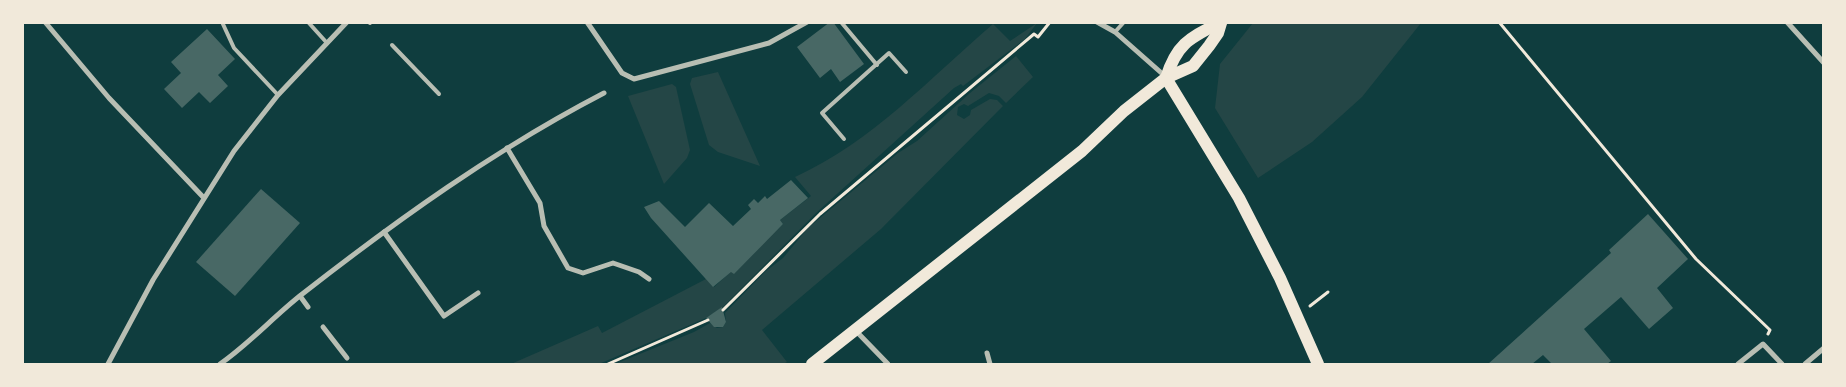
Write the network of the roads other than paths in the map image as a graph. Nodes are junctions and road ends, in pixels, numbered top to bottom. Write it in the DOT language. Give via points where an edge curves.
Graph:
graph roads {
  1 [pos="44,22"];
  2 [pos="222,22"];
  3 [pos="308,22"];
  4 [pos="347,22"];
  5 [pos="587,22"];
  6 [pos="807,22"];
  7 [pos="841,22"];
  8 [pos="1097,22"];
  9 [pos="1124,22"];
  10 [pos="1787,22"];
  11 [pos="1221,23"];
  12 [pos="1115,32"];
  13 [pos="328,43"];
  14 [pos="392,45"];
  15 [pos="1824,63"];
  16 [pos="877,65"];
  17 [pos="906,72"];
  18 [pos="1166,78"];
  19 [pos="604,93"];
  20 [pos="439,94"];
  21 [pos="278,95"];
  22 [pos="844,139"];
  23 [pos="507,148"];
  24 [pos="204,198"];
  25 [pos="384,232"];
  26 [pos="649,279"];
  27 [pos="478,293"];
  28 [pos="300,296"];
  29 [pos="308,307"];
  30 [pos="323,327"];
  31 [pos="856,331"];
  32 [pos="1824,348"];
  33 [pos="987,353"];
  34 [pos="347,358"];
  35 [pos="108,364"];
  36 [pos="220,364"];
  37 [pos="812,364"];
  38 [pos="888,364"];
  39 [pos="990,364"];
  40 [pos="1318,364"];
  41 [pos="1738,364"];
  42 [pos="1782,364"];
  43 [pos="1805,364"];
  1 -- 24 [label="street" via="109,98"];
  2 -- 21 [label="lane" via="234,48"];
  3 -- 13 [label="lane"];
  4 -- 13 [label="street"];
  5 -- 6 [label="street" via="622,73 634,79 769,43"];
  7 -- 16 [label="lane"];
  8 -- 12 [label="street"];
  9 -- 12 [label="lane"];
  10 -- 15 [label="street"];
  11 -- 18 [label="main road" via="1218,33 1193,66"];
  11 -- 18 [label="main road" via="1193,36 1173,56"];
  12 -- 18 [label="street"];
  13 -- 21 [label="street"];
  14 -- 20 [label="lane"];
  16 -- 17 [label="lane" via="889,53"];
  16 -- 22 [label="lane" via="822,113"];
  18 -- 31 [label="main road" via="1082,151"];
  18 -- 40 [label="main road" via="1240,198"];
  19 -- 23 [label="street"];
  21 -- 24 [label="street" via="234,151"];
  23 -- 25 [label="street"];
  23 -- 26 [label="street" via="540,203 544,226 568,268 583,273 613,263"];
  24 -- 35 [label="street" via="153,280"];
  25 -- 27 [label="street" via="444,316"];
  25 -- 28 [label="street"];
  28 -- 29 [label="street"];
  28 -- 36 [label="street"];
  30 -- 34 [label="street"];
  31 -- 37 [label="main road"];
  31 -- 38 [label="street"];
  32 -- 43 [label="street"];
  33 -- 39 [label="street"];
  41 -- 42 [label="street" via="1764,344"];
}
